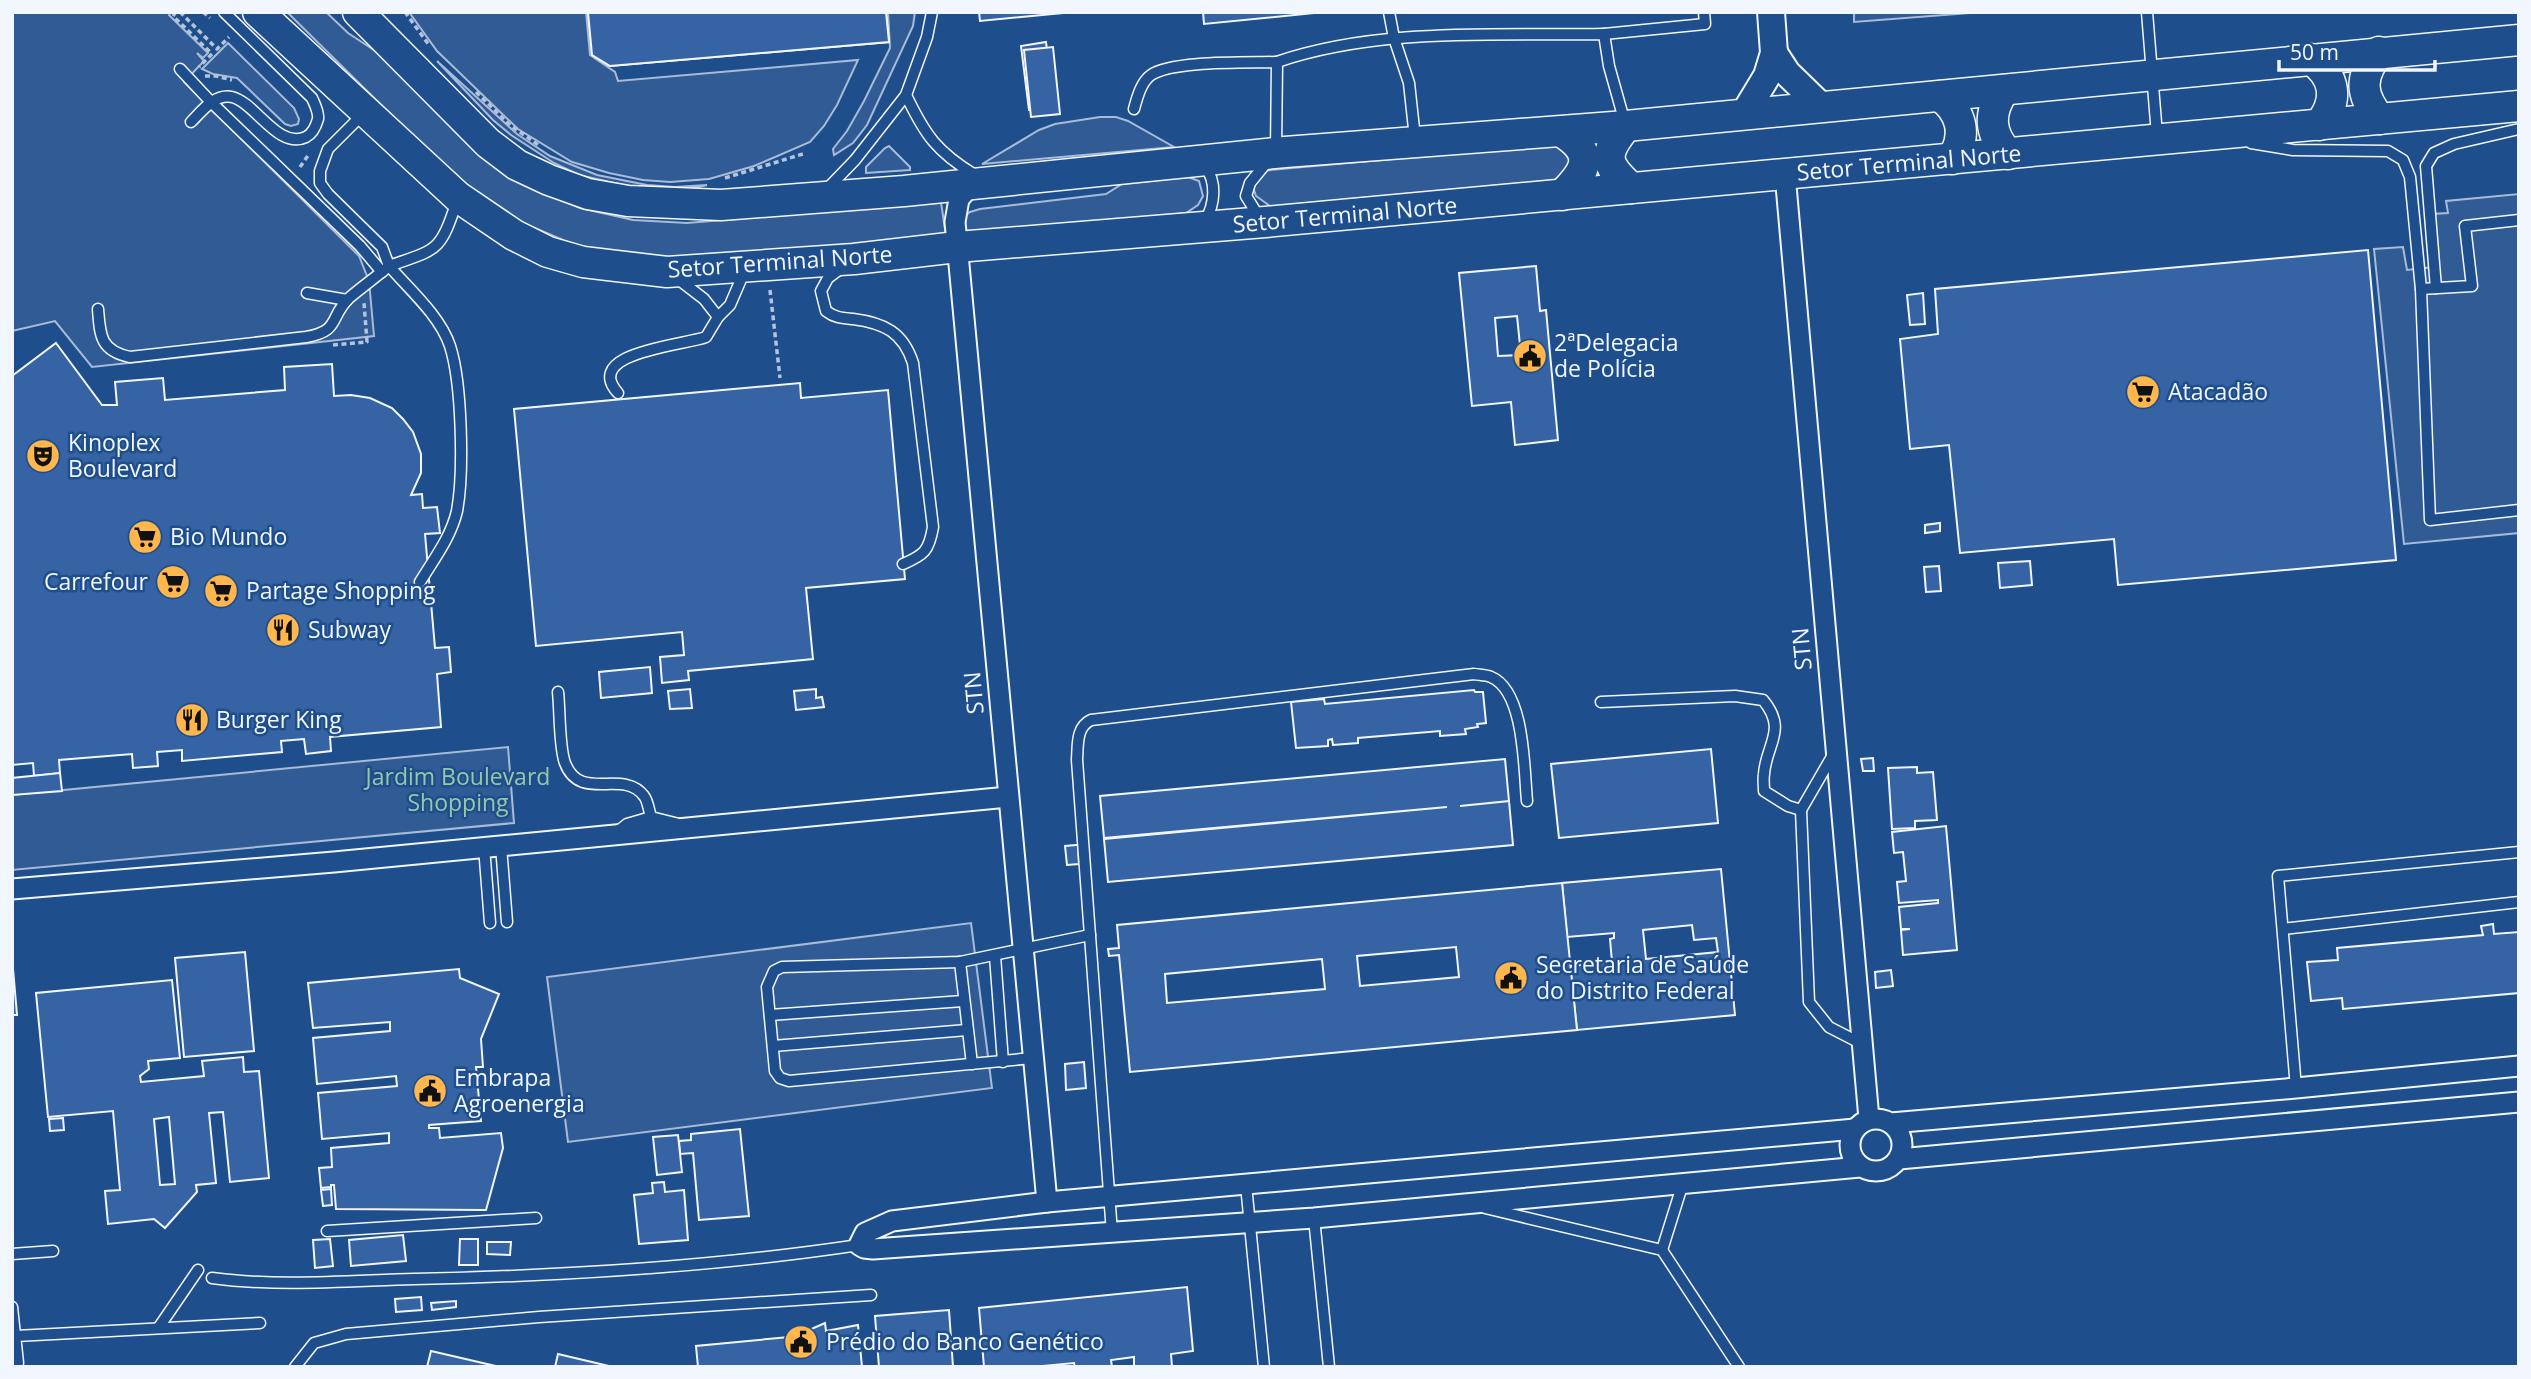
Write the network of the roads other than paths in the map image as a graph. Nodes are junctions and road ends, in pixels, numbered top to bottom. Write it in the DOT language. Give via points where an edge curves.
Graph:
graph roads {
  1 [pos="224,12"];
  2 [pos="258,12"];
  3 [pos="358,12"];
  4 [pos="932,12"];
  5 [pos="1389,12"];
  6 [pos="1704,12"];
  7 [pos="1771,12"];
  8 [pos="2147,12"];
  9 [pos="1604,34"];
  10 [pos="1394,38"];
  11 [pos="2519,40"];
  12 [pos="2379,52"];
  13 [pos="1774,53"];
  14 [pos="2311,59"];
  15 [pos="1277,62"];
  16 [pos="187,72"];
  17 [pos="2151,75"];
  18 [pos="2004,90"];
  19 [pos="906,95"];
  20 [pos="1940,96"];
  21 [pos="211,102"];
  22 [pos="2519,106"];
  23 [pos="1822,107"];
  24 [pos="1133,109"];
  25 [pos="367,111"];
  26 [pos="1744,114"];
  27 [pos="2380,119"];
  28 [pos="191,122"];
  29 [pos="2319,125"];
  30 [pos="1626,126"];
  31 [pos="2519,129"];
  32 [pos="1562,132"];
  33 [pos="2202,136"];
  34 [pos="2157,139"];
  35 [pos="1416,142"];
  36 [pos="1276,153"];
  37 [pos="2008,154"];
  38 [pos="1200,159"];
  39 [pos="1952,159"];
  40 [pos="1785,174"];
  41 [pos="980,183"];
  42 [pos="1631,188"];
  43 [pos="1562,195"];
  44 [pos="820,196"];
  45 [pos="458,197"];
  46 [pos="2519,220"];
  47 [pos="1265,222"];
  48 [pos="1201,228"];
  49 [pos="957,247"];
  50 [pos="854,259"];
  51 [pos="757,267"];
  52 [pos="385,269"];
  53 [pos="667,272"];
  54 [pos="2436,288"];
  55 [pos="2421,289"];
  56 [pos="307,293"];
  57 [pos="347,300"];
  58 [pos="98,309"];
  59 [pos="718,317"];
  60 [pos="618,393"];
  61 [pos="2519,510"];
  62 [pos="902,564"];
  63 [pos="420,582"];
  64 [pos="558,692"];
  65 [pos="1601,702"];
  66 [pos="1836,750"];
  67 [pos="1008,797"];
  68 [pos="1527,801"];
  69 [pos="1801,810"];
  70 [pos="651,817"];
  71 [pos="690,828"];
  72 [pos="612,835"];
  73 [pos="492,846"];
  74 [pos="2519,852"];
  75 [pos="12,889"];
  76 [pos="2519,902"];
  77 [pos="507,922"];
  78 [pos="490,923"];
  79 [pos="2283,929"];
  80 [pos="1090,935"];
  81 [pos="1022,950"];
  82 [pos="995,956"];
  83 [pos="960,961"];
  84 [pos="963,1000"];
  85 [pos="770,1015"];
  86 [pos="967,1030"];
  87 [pos="1862,1044"];
  88 [pos="773,1046"];
  89 [pos="1033,1058"];
  90 [pos="1003,1062"];
  91 [pos="972,1064"];
  92 [pos="2519,1066"];
  93 [pos="2296,1088"];
  94 [pos="2519,1102"];
  95 [pos="1891,1123"];
  96 [pos="1862,1124"];
  97 [pos="1899,1159"];
  98 [pos="1860,1167"];
  99 [pos="1683,1183"];
  100 [pos="1246,1185"];
  101 [pos="1110,1197"];
  102 [pos="1047,1202"];
  103 [pos="1469,1204"];
  104 [pos="536,1218"];
  105 [pos="1314,1218"];
  106 [pos="1249,1223"];
  107 [pos="327,1231"];
  108 [pos="1112,1233"];
  109 [pos="859,1245"];
  110 [pos="1662,1250"];
  111 [pos="53,1251"];
  112 [pos="12,1254"];
  113 [pos="198,1270"];
  114 [pos="212,1278"];
  115 [pos="871,1295"];
  116 [pos="12,1307"];
  117 [pos="260,1323"];
  118 [pos="159,1327"];
  119 [pos="16,1336"];
  120 [pos="18,1364"];
  121 [pos="295,1367"];
  122 [pos="1264,1367"];
  123 [pos="1329,1367"];
  124 [pos="1739,1367"];
  1 -- 21 [label="lane" via="312,98 317,122 304,138 290,138 231,97"];
  2 -- 25 [label="main road, Setor Terminal Norte"];
  3 -- 44 [label="main road" via="488,143 517,165 549,180 588,194 628,201 721,205"];
  4 -- 19 [label="lane"];
  5 -- 10 [label="lane"];
  6 -- 9 [label="lane" via="1705,24"];
  7 -- 13 [label="main road"];
  8 -- 17 [label="lane"];
  9 -- 10 [label="lane"];
  9 -- 30 [label="lane"];
  10 -- 15 [label="lane" via="1322,49"];
  10 -- 35 [label="lane" via="1409,83"];
  11 -- 12 [label="main road"];
  12 -- 14 [label="main road"];
  12 -- 27 [label="main road" via="2369,64 2364,93"];
  13 -- 23 [label="main road" via="1787,73"];
  13 -- 26 [label="main road" via="1763,85"];
  14 -- 17 [label="main road"];
  14 -- 29 [label="main road" via="2322,67 2333,90 2333,103"];
  15 -- 24 [label="lane" via="1180,66 1151,75"];
  15 -- 36 [label="lane"];
  16 -- 21 [label="lane"];
  17 -- 18 [label="main road"];
  17 -- 34 [label="lane"];
  18 -- 20 [label="main road"];
  18 -- 37 [label="main road" via="1992,116 1998,143"];
  19 -- 41 [label="lane" via="936,147"];
  19 -- 44 [label="lane"];
  20 -- 23 [label="main road"];
  20 -- 39 [label="main road" via="1951,104 1962,125 1959,149"];
  21 -- 28 [label="lane"];
  21 -- 52 [label="lane"];
  22 -- 27 [label="main road, Setor Terminal Norte"];
  23 -- 26 [label="main road"];
  25 -- 45 [label="main road, Setor Terminal Norte"];
  25 -- 52 [label="lane" via="328,149 320,183 382,247"];
  26 -- 30 [label="main road"];
  27 -- 29 [label="main road, Setor Terminal Norte"];
  29 -- 33 [label="main road, Setor Terminal Norte"];
  30 -- 32 [label="main road"];
  30 -- 42 [label="main road" via="1608,159"];
  31 -- 54 [label="lane" via="2454,144 2434,153 2426,166"];
  32 -- 35 [label="main road"];
  32 -- 43 [label="main road" via="1572,138 1585,159 1579,179"];
  33 -- 34 [label="main road, Setor Terminal Norte"];
  33 -- 55 [label="lane" via="2293,150 2388,151 2403,160 2410,177"];
  34 -- 37 [label="main road, Setor Terminal Norte"];
  35 -- 36 [label="main road"];
  36 -- 38 [label="main road"];
  36 -- 47 [label="lane" via="1250,183 1247,196"];
  37 -- 39 [label="main road, Setor Terminal Norte"];
  38 -- 41 [label="main road"];
  38 -- 48 [label="lane" via="1213,190 1212,206"];
  39 -- 40 [label="main road, Setor Terminal Norte"];
  40 -- 42 [label="main road, Setor Terminal Norte"];
  40 -- 66 [label="street, STN"];
  41 -- 44 [label="main road"];
  41 -- 49 [label="street, STN" via="959,199"];
  42 -- 43 [label="main road, Setor Terminal Norte"];
  43 -- 47 [label="main road, Setor Terminal Norte"];
  45 -- 52 [label="lane" via="447,230 431,252"];
  45 -- 53 [label="main road, Setor Terminal Norte" via="548,252 583,262"];
  46 -- 54 [label="lane" via="2465,226 2472,286"];
  47 -- 48 [label="main road, Setor Terminal Norte"];
  48 -- 49 [label="main road, Setor Terminal Norte"];
  49 -- 50 [label="main road, Setor Terminal Norte"];
  49 -- 67 [label="street, STN"];
  50 -- 51 [label="main road, Setor Terminal Norte"];
  50 -- 62 [label="lane" via="828,278 821,292 824,307 839,318 866,321 899,336 906,344 915,376 933,527 922,555"];
  51 -- 53 [label="main road, Setor Terminal Norte"];
  51 -- 59 [label="lane"];
  52 -- 57 [label="lane"];
  52 -- 63 [label="lane" via="437,322 450,346 456,385 462,455 457,512 447,539"];
  53 -- 59 [label="lane" via="704,299"];
  54 -- 55 [label="lane"];
  55 -- 61 [label="lane" via="2430,520"];
  56 -- 57 [label="lane"];
  57 -- 58 [label="lane" via="321,334 130,357 111,351 103,341"];
  59 -- 60 [label="lane" via="706,337 623,359 610,377"];
  64 -- 70 [label="lane" via="564,761 572,777 587,784 629,784 645,797"];
  65 -- 69 [label="lane" via="1735,696 1763,700 1772,711 1775,736 1763,772 1764,790"];
  66 -- 69 [label="lane"];
  66 -- 87 [label="street, STN"];
  67 -- 71 [label="street"];
  67 -- 81 [label="street, STN"];
  68 -- 80 [label="lane" via="1520,723 1506,691 1492,677 1474,674 1091,720 1080,729 1077,760"];
  69 -- 87 [label="lane" via="1809,1002 1829,1027"];
  70 -- 71 [label="lane"];
  70 -- 72 [label="lane" via="627,824"];
  71 -- 72 [label="street"];
  72 -- 73 [label="street"];
  73 -- 75 [label="street"];
  73 -- 77 [label="lane"];
  73 -- 78 [label="lane"];
  74 -- 79 [label="lane" via="2278,876"];
  76 -- 79 [label="lane"];
  79 -- 93 [label="lane"];
  80 -- 81 [label="lane"];
  80 -- 101 [label="lane"];
  81 -- 82 [label="lane"];
  81 -- 89 [label="street, STN"];
  82 -- 83 [label="lane"];
  82 -- 90 [label="lane"];
  83 -- 84 [label="lane"];
  83 -- 85 [label="lane" via="782,967 774,971 767,987"];
  84 -- 85 [label="lane"];
  84 -- 86 [label="lane"];
  85 -- 88 [label="lane"];
  86 -- 88 [label="lane"];
  86 -- 91 [label="lane"];
  87 -- 96 [label="street, STN"];
  88 -- 91 [label="lane" via="775,1071 789,1081"];
  89 -- 90 [label="lane"];
  89 -- 102 [label="street, STN"];
  90 -- 91 [label="lane"];
  92 -- 93 [label="street"];
  93 -- 95 [label="street"];
  94 -- 97 [label="street"];
  95 -- 96 [label="street" via="1876,1118"];
  95 -- 97 [label="street" via="1903,1143"];
  96 -- 98 [label="street" via="1850,1144"];
  96 -- 100 [label="street"];
  97 -- 98 [label="street" via="1885,1170"];
  98 -- 99 [label="street"];
  99 -- 103 [label="street"];
  99 -- 110 [label="lane"];
  100 -- 101 [label="street"];
  100 -- 106 [label="lane"];
  101 -- 102 [label="street"];
  101 -- 108 [label="lane"];
  102 -- 109 [label="street" via="892,1222 865,1233"];
  103 -- 105 [label="street"];
  103 -- 110 [label="lane"];
  104 -- 107 [label="lane"];
  105 -- 106 [label="street"];
  105 -- 123 [label="lane"];
  106 -- 108 [label="street"];
  106 -- 122 [label="lane"];
  108 -- 109 [label="street" via="873,1249"];
  109 -- 114 [label="lane" via="542,1276 262,1283"];
  110 -- 124 [label="lane"];
  111 -- 112 [label="lane"];
  113 -- 118 [label="lane"];
  115 -- 121 [label="lane" via="346,1334 314,1343"];
  116 -- 119 [label="lane"];
  117 -- 118 [label="lane"];
  118 -- 119 [label="lane"];
  119 -- 120 [label="lane"];
}
